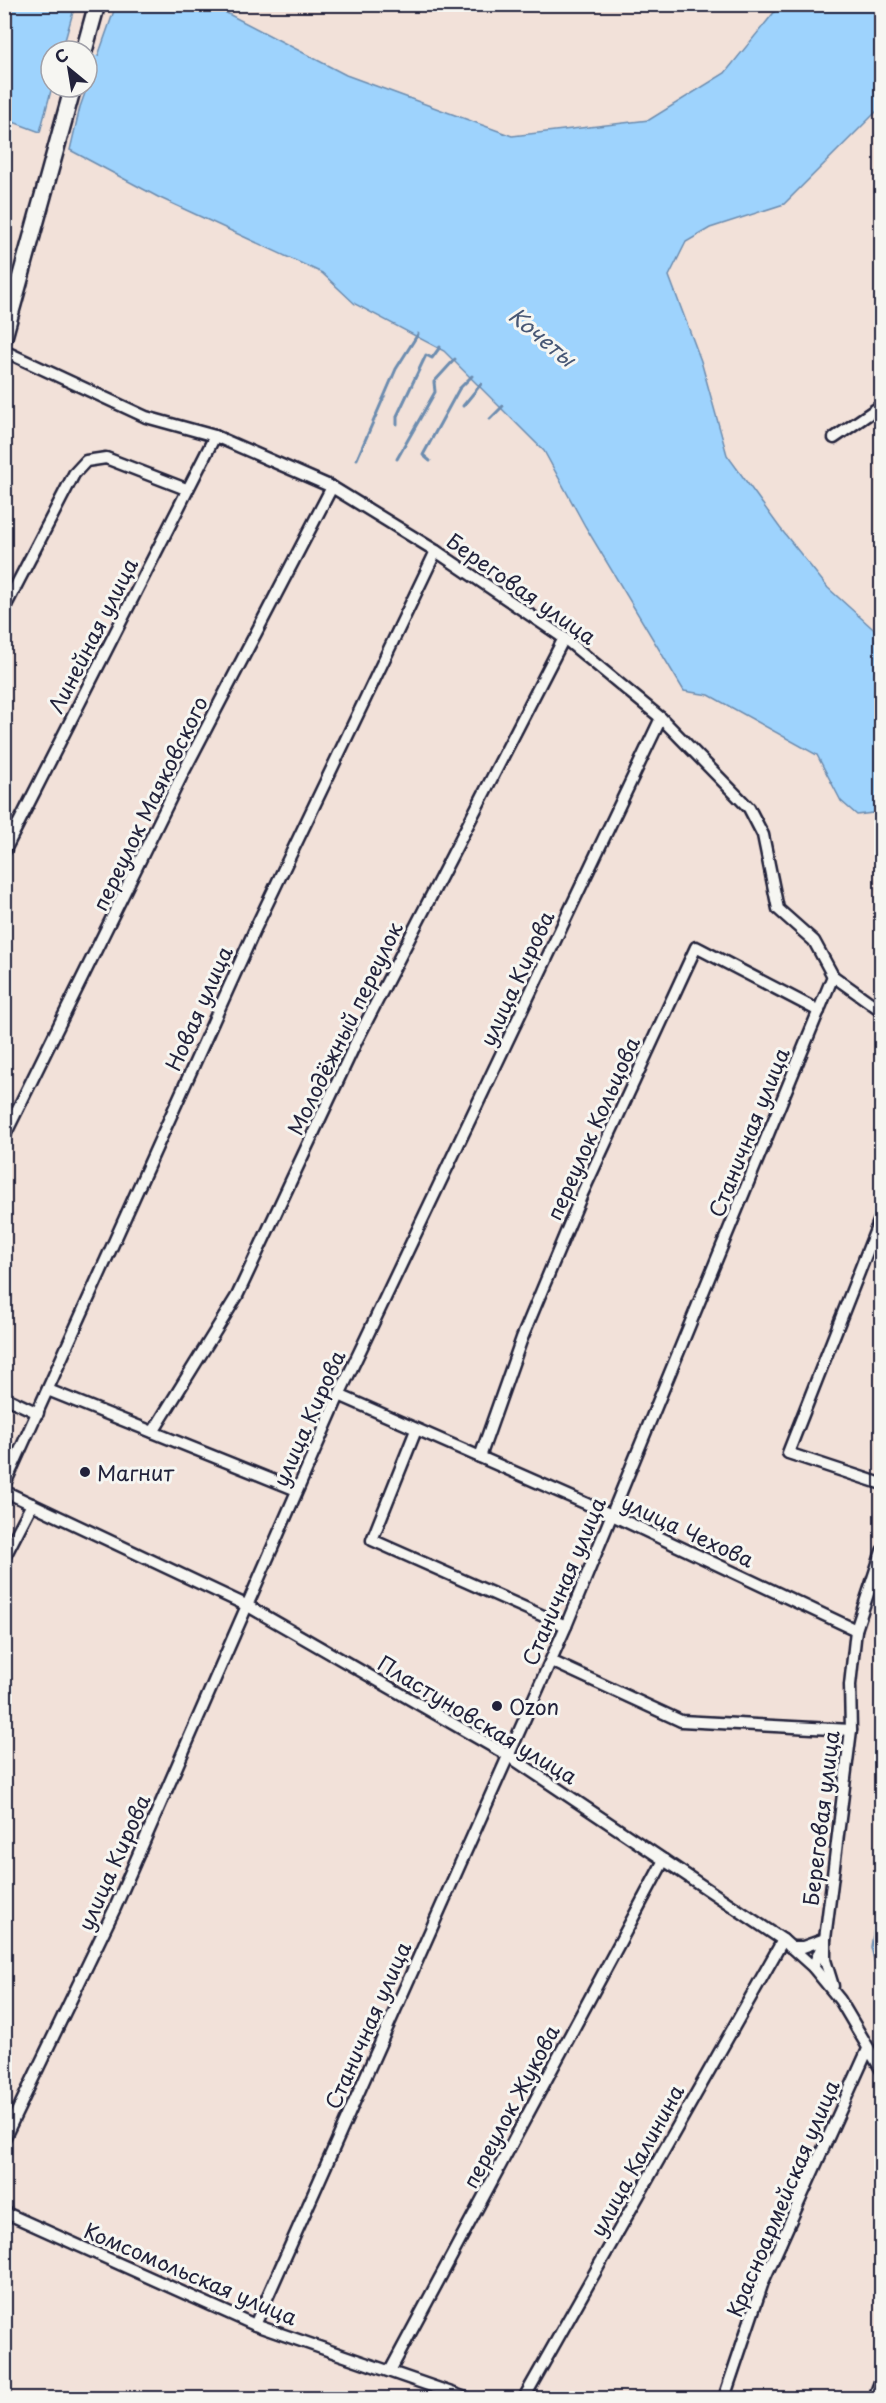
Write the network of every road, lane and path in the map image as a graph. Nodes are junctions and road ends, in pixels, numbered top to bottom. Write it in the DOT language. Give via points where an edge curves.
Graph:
graph roads {
  1 [pos="97,4"];
  2 [pos="87,39"];
  3 [pos="70,99"];
  4 [pos="4,337"];
  5 [pos="4,351"];
  6 [pos="882,405"];
  7 [pos="215,436"];
  8 [pos="834,438"];
  9 [pos="332,487"];
  10 [pos="186,489"];
  11 [pos="436,551"];
  12 [pos="4,609"];
  13 [pos="564,638"];
  14 [pos="661,718"];
  15 [pos="4,852"];
  16 [pos="833,976"];
  17 [pos="819,1011"];
  18 [pos="882,1011"];
  19 [pos="4,1137"];
  20 [pos="882,1214"];
  21 [pos="48,1390"];
  22 [pos="339,1395"];
  23 [pos="4,1397"];
  24 [pos="38,1413"];
  25 [pos="416,1430"];
  26 [pos="153,1432"];
  27 [pos="480,1457"];
  28 [pos="882,1484"];
  29 [pos="4,1485"];
  30 [pos="297,1490"];
  31 [pos="4,1491"];
  32 [pos="32,1504"];
  33 [pos="612,1515"];
  34 [pos="882,1551"];
  35 [pos="4,1558"];
  36 [pos="248,1606"];
  37 [pos="566,1626"];
  38 [pos="856,1630"];
  39 [pos="551,1661"];
  40 [pos="851,1730"];
  41 [pos="509,1756"];
  42 [pos="664,1860"];
  43 [pos="825,1939"];
  44 [pos="787,1944"];
  45 [pos="813,1967"];
  46 [pos="840,2000"];
  47 [pos="868,2049"];
  48 [pos="882,2071"];
  49 [pos="4,2139"];
  50 [pos="4,2212"];
  51 [pos="255,2325"];
  52 [pos="390,2371"];
  53 [pos="882,2377"];
  54 [pos="466,2398"];
  55 [pos="524,2398"];
  56 [pos="724,2398"];
  57 [pos="874,2398"];
  1 -- 2 [label="street"];
  3 -- 4 [label="street"];
  5 -- 7 [label="street, Береговая улица" via="146,417"];
  6 -- 8 [label="street"];
  7 -- 9 [label="street, Береговая улица"];
  7 -- 10 [label="street, Линейная улица"];
  9 -- 11 [label="street, Береговая улица"];
  9 -- 19 [label="street, переулок Маяковского" via="182,775"];
  10 -- 12 [label="street" via="106,458 86,461 74,474"];
  10 -- 15 [label="street, Линейная улица"];
  11 -- 13 [label="street, Береговая улица"];
  11 -- 21 [label="street, Новая улица" via="256,927"];
  13 -- 14 [label="street, Береговая улица"];
  13 -- 26 [label="street, Молодёжный переулок" via="357,1040 237,1296"];
  14 -- 16 [label="street, Береговая улица" via="749,808 763,835 778,909 814,941"];
  14 -- 22 [label="street, улица Кирова"];
  16 -- 17 [label="street, Станичная улица"];
  16 -- 18 [label="street, Береговая улица"];
  17 -- 27 [label="street, переулок Кольцова" via="696,947 582,1194 522,1338"];
  17 -- 33 [label="street, Станичная улица"];
  20 -- 28 [label="street" via="788,1452"];
  21 -- 24 [label="street, Новая улица"];
  21 -- 26 [label="street"];
  22 -- 25 [label="street, улица Чехова"];
  22 -- 30 [label="street, улица Кирова"];
  23 -- 24 [label="street"];
  24 -- 29 [label="street, Новая улица"];
  25 -- 27 [label="street, улица Чехова"];
  25 -- 37 [label="street" via="372,1540"];
  26 -- 30 [label="street"];
  27 -- 33 [label="street, улица Чехова"];
  30 -- 36 [label="street, улица Кирова"];
  31 -- 32 [label="street, Пластуновская улица"];
  32 -- 35 [label="street"];
  32 -- 36 [label="street, Пластуновская улица"];
  33 -- 37 [label="street, Станичная улица"];
  33 -- 38 [label="street, улица Чехова"];
  34 -- 38 [label="street, Береговая улица"];
  36 -- 41 [label="street, Пластуновская улица"];
  36 -- 49 [label="street, улица Кирова" via="115,1908"];
  37 -- 39 [label="street, Станичная улица"];
  38 -- 40 [label="street, Береговая улица" via="850,1685"];
  39 -- 40 [label="street" via="681,1721"];
  39 -- 41 [label="street, Станичная улица"];
  40 -- 43 [label="street, Береговая улица"];
  41 -- 42 [label="street, Пластуновская улица"];
  41 -- 51 [label="street, Станичная улица"];
  42 -- 44 [label="street, Пластуновская улица"];
  42 -- 52 [label="street, переулок Жукова"];
  43 -- 44 [label="street" via="803,1947"];
  43 -- 45 [label="street, Береговая улица"];
  43 -- 46 [label="street" via="828,1974"];
  44 -- 45 [label="street, Пластуновская улица"];
  44 -- 55 [label="street, улица Калинина"];
  45 -- 46 [label="street"];
  46 -- 47 [label="street"];
  47 -- 48 [label="street"];
  47 -- 56 [label="street, Красноармейская улица" via="763,2282"];
  50 -- 51 [label="street, Комсомольская улица"];
  51 -- 52 [label="street, Комсомольская улица"];
  52 -- 54 [label="street, Комсомольская улица"];
  53 -- 57 [label="street"];
}
